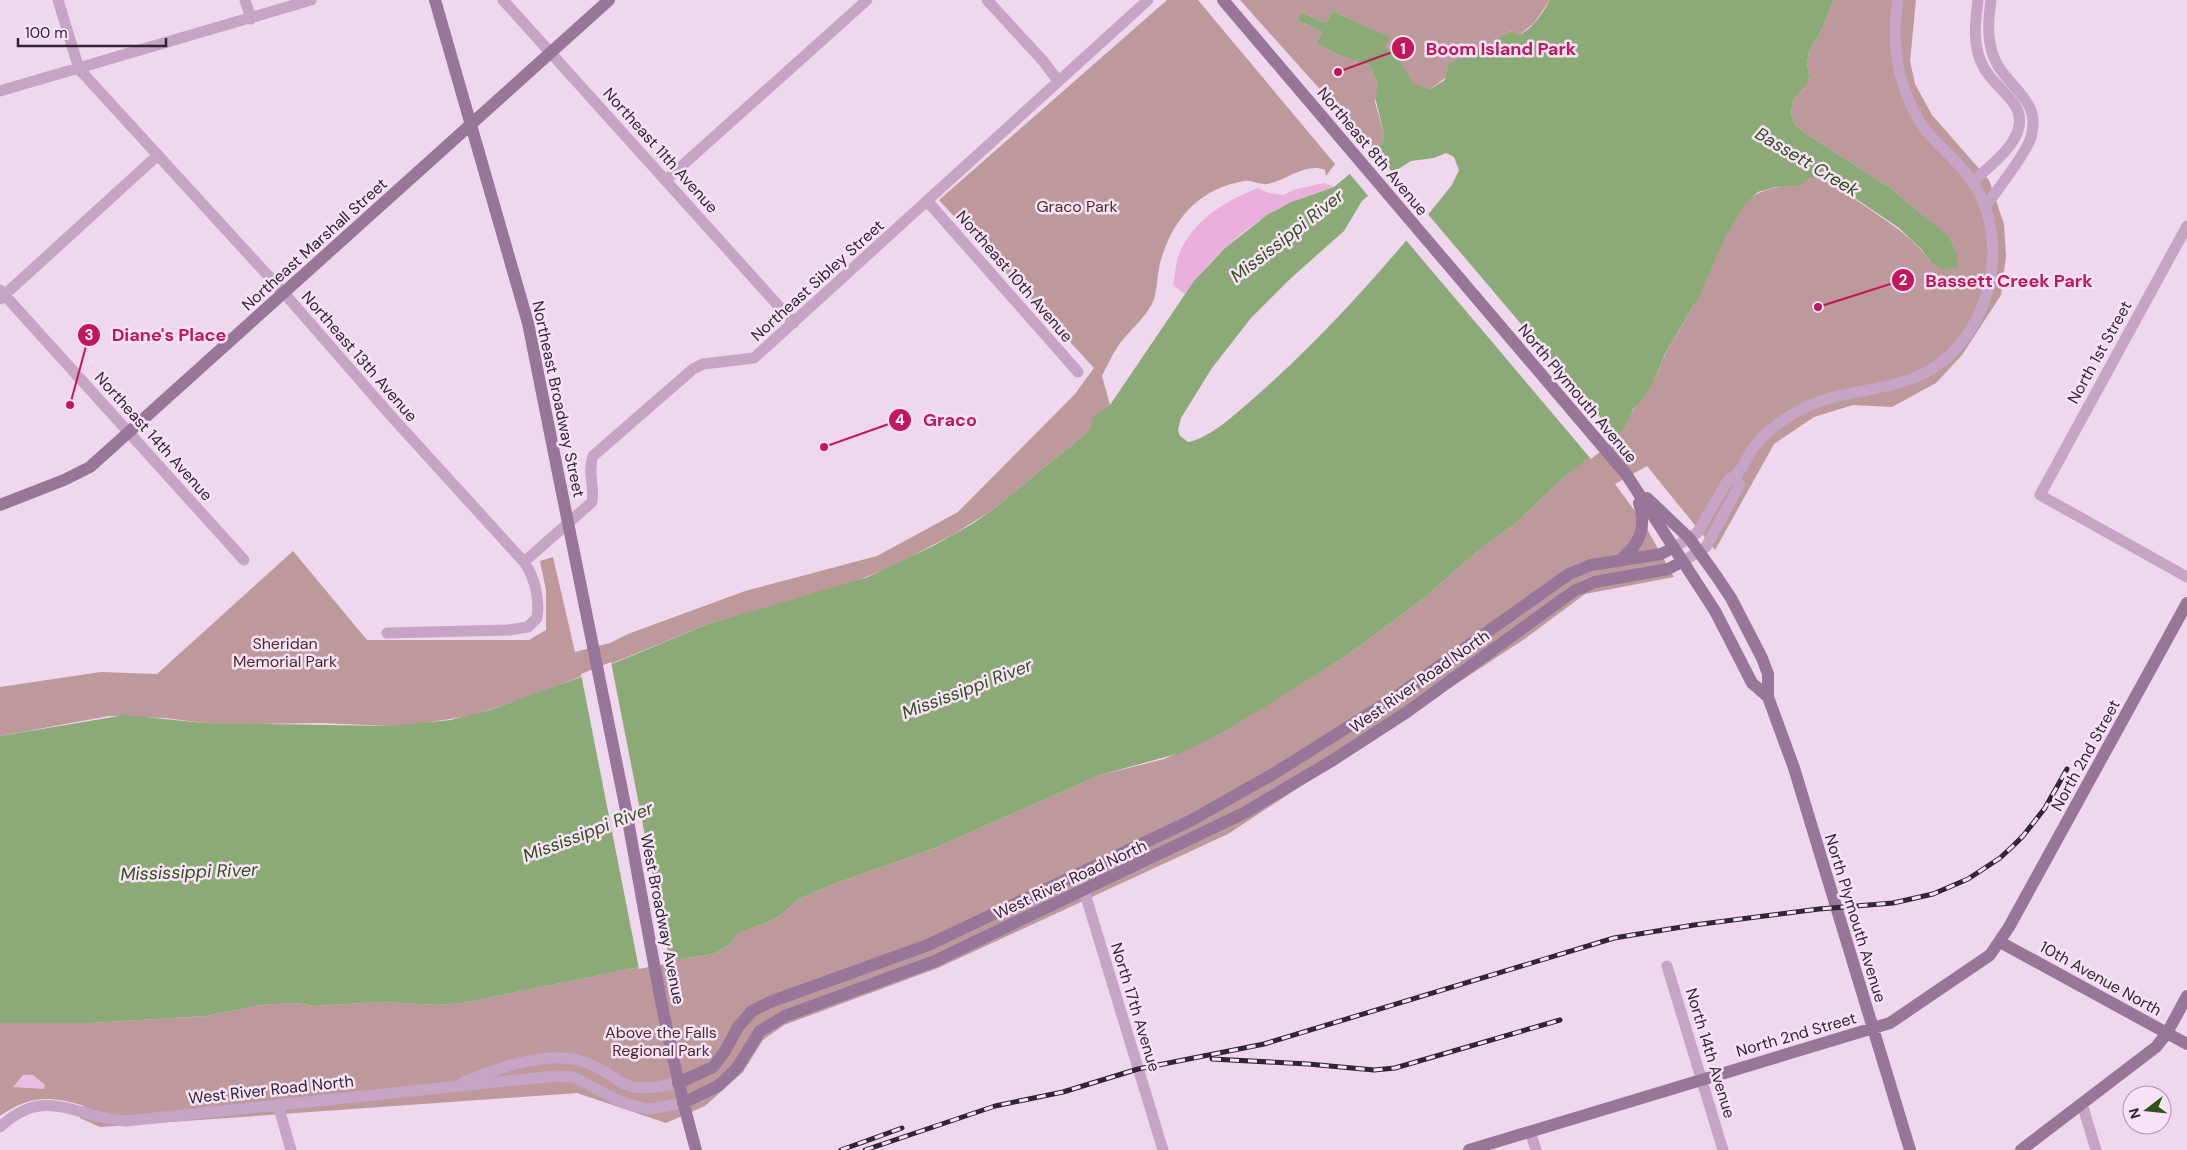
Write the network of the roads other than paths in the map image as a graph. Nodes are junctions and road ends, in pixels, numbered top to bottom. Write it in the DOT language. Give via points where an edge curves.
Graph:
graph roads {
  1 [pos="58,0"];
  2 [pos="246,0"];
  3 [pos="311,0"];
  4 [pos="435,0"];
  5 [pos="503,0"];
  6 [pos="609,0"];
  7 [pos="867,0"];
  8 [pos="988,0"];
  9 [pos="1148,0"];
  10 [pos="1223,0"];
  11 [pos="1898,0"];
  12 [pos="1978,0"];
  13 [pos="1991,0"];
  14 [pos="251,19"];
  15 [pos="550,54"];
  16 [pos="79,68"];
  17 [pos="1058,81"];
  18 [pos="0,91"];
  19 [pos="472,125"];
  20 [pos="158,155"];
  21 [pos="666,180"];
  22 [pos="1972,182"];
  23 [pos="928,202"];
  24 [pos="1986,207"];
  25 [pos="2187,226"];
  26 [pos="284,293"];
  27 [pos="1,295"];
  28 [pos="794,323"];
  29 [pos="1498,323"];
  30 [pos="1078,372"];
  31 [pos="129,432"];
  32 [pos="1736,477"];
  33 [pos="1629,479"];
  34 [pos="0,505"];
  35 [pos="1689,538"];
  36 [pos="1674,548"];
  37 [pos="1699,552"];
  38 [pos="244,560"];
  39 [pos="524,562"];
  40 [pos="1618,562"];
  41 [pos="1682,562"];
  42 [pos="2187,577"];
  43 [pos="2187,603"];
  44 [pos="1512,615"];
  45 [pos="1522,629"];
  46 [pos="387,633"];
  47 [pos="1397,696"];
  48 [pos="1768,697"];
  49 [pos="1407,712"];
  50 [pos="626,810"];
  51 [pos="1079,874"];
  52 [pos="1084,891"];
  53 [pos="2000,942"];
  54 [pos="1667,966"];
  55 [pos="2187,996"];
  56 [pos="1873,1029"];
  57 [pos="2167,1033"];
  58 [pos="2187,1044"];
  59 [pos="1702,1079"];
  60 [pos="678,1083"];
  61 [pos="450,1088"];
  62 [pos="683,1103"];
  63 [pos="2082,1104"];
  64 [pos="278,1105"];
  65 [pos="0,1127"];
  66 [pos="1530,1131"];
  67 [pos="291,1150"];
  68 [pos="696,1150"];
  69 [pos="1162,1150"];
  70 [pos="1469,1150"];
  71 [pos="1536,1150"];
  72 [pos="1723,1150"];
  73 [pos="1910,1150"];
  74 [pos="2020,1150"];
  75 [pos="2096,1150"];
  1 -- 16 [label="street, Northeast 13th Avenue"];
  2 -- 14 [label="street"];
  3 -- 14 [label="street"];
  4 -- 19 [label="street, Northeast Broadway Street"];
  5 -- 15 [label="street, Northeast 11th Avenue"];
  6 -- 15 [label="street, Northeast Marshall Street"];
  7 -- 21 [label="street"];
  8 -- 17 [label="street"];
  9 -- 17 [label="street, Northeast Sibley Street"];
  10 -- 29 [label="street, Northeast 8th Avenue"];
  11 -- 22 [label="street" via="1894,37 1897,65 1910,103 1923,126"];
  12 -- 22 [label="street" via="1974,28 1983,67 2015,105 2019,123 2012,144"];
  13 -- 24 [label="street" via="1988,35 1991,50 1997,64 2026,98 2034,122 2028,145"];
  14 -- 16 [label="street"];
  15 -- 19 [label="street, Northeast Marshall Street"];
  15 -- 21 [label="street, Northeast 11th Avenue"];
  16 -- 18 [label="street"];
  16 -- 20 [label="street, Northeast 13th Avenue"];
  17 -- 23 [label="street, Northeast Sibley Street"];
  19 -- 26 [label="street, Northeast Marshall Street"];
  19 -- 50 [label="street, Northeast Broadway Street, bridge" via="528,323"];
  20 -- 26 [label="street, Northeast 13th Avenue"];
  20 -- 27 [label="street"];
  21 -- 28 [label="street, Northeast 11th Avenue"];
  22 -- 24 [label="street"];
  23 -- 28 [label="street, Northeast Sibley Street"];
  23 -- 30 [label="street, Northeast 10th Avenue"];
  24 -- 32 [label="street" via="1993,245 1990,280 1979,315 1958,345 1934,367 1914,378 1834,396 1804,408 1778,424 1753,448"];
  25 -- 42 [label="street, North 1st Street" via="2040,495"];
  26 -- 31 [label="street, Northeast Marshall Street"];
  26 -- 39 [label="street, Northeast 13th Avenue"];
  27 -- 31 [label="street, Northeast 14th Avenue"];
  28 -- 39 [label="street, Northeast Sibley Street" via="754,358 694,368 593,456 590,464 594,491 592,502"];
  29 -- 33 [label="street, North Plymouth Avenue"];
  31 -- 34 [label="street, Northeast Marshall Street" via="78,474"];
  31 -- 38 [label="street, Northeast 14th Avenue"];
  32 -- 35 [label="street" via="1728,480 1696,533"];
  32 -- 37 [label="street" via="1740,486 1706,547"];
  33 -- 35 [label="street, North Plymouth Avenue"];
  33 -- 36 [label="street, North Plymouth Avenue"];
  33 -- 40 [label="street" via="1643,516 1642,531 1630,552"];
  35 -- 36 [label="street"];
  35 -- 37 [label="street, North Plymouth Avenue"];
  36 -- 40 [label="street, West River Road North" via="1661,554"];
  36 -- 41 [label="street, North Plymouth Avenue"];
  37 -- 41 [label="street"];
  37 -- 48 [label="street, North Plymouth Avenue" via="1731,598 1754,640 1768,674"];
  39 -- 46 [label="street, Northeast 13th Avenue" via="531,573 538,602 537,618 528,627"];
  40 -- 44 [label="street, West River Road North" via="1591,565 1569,574"];
  41 -- 45 [label="street, West River Road North" via="1668,569 1595,582 1574,592"];
  41 -- 48 [label="street, North Plymouth Avenue" via="1715,610 1752,683"];
  43 -- 53 [label="street, North 2nd Street"];
  44 -- 45 [label="street"];
  44 -- 47 [label="street, West River Road North"];
  45 -- 49 [label="street, West River Road North"];
  47 -- 49 [label="street"];
  47 -- 51 [label="street, West River Road North" via="1237,796"];
  48 -- 56 [label="street, North Plymouth Avenue" via="1794,768"];
  49 -- 52 [label="street, West River Road North" via="1244,813"];
  50 -- 60 [label="street, West Broadway Avenue"];
  51 -- 52 [label="street, North 17th Avenue"];
  51 -- 60 [label="street, West River Road North" via="928,945 752,1011 738,1027 714,1067"];
  52 -- 62 [label="street, West River Road North" via="935,962 785,1016 760,1030 737,1068 718,1086"];
  52 -- 69 [label="street, North 17th Avenue"];
  53 -- 56 [label="street, North 2nd Street" via="1990,954 1890,1023"];
  53 -- 57 [label="street, 10th Avenue North"];
  54 -- 59 [label="street, North 14th Avenue"];
  55 -- 57 [label="street"];
  56 -- 59 [label="street, North 2nd Street"];
  56 -- 73 [label="street, North Plymouth Avenue"];
  57 -- 58 [label="street, 10th Avenue North"];
  57 -- 63 [label="street" via="2156,1047"];
  59 -- 66 [label="street, North 2nd Street"];
  59 -- 72 [label="street, North 14th Avenue"];
  60 -- 61 [label="street, West River Road North" via="643,1089 624,1084 582,1061 556,1058 504,1066"];
  60 -- 62 [label="street, West Broadway Avenue"];
  61 -- 62 [label="street, West River Road North" via="556,1076 574,1077 633,1106 650,1109"];
  61 -- 64 [label="street, West River Road North"];
  62 -- 68 [label="street, West Broadway Avenue"];
  63 -- 74 [label="street"];
  63 -- 75 [label="street"];
  64 -- 65 [label="street, West River Road North" via="126,1122 105,1120 62,1106 41,1105 25,1109"];
  64 -- 67 [label="street"];
  66 -- 70 [label="street, North 2nd Street"];
  66 -- 71 [label="street"];
}
